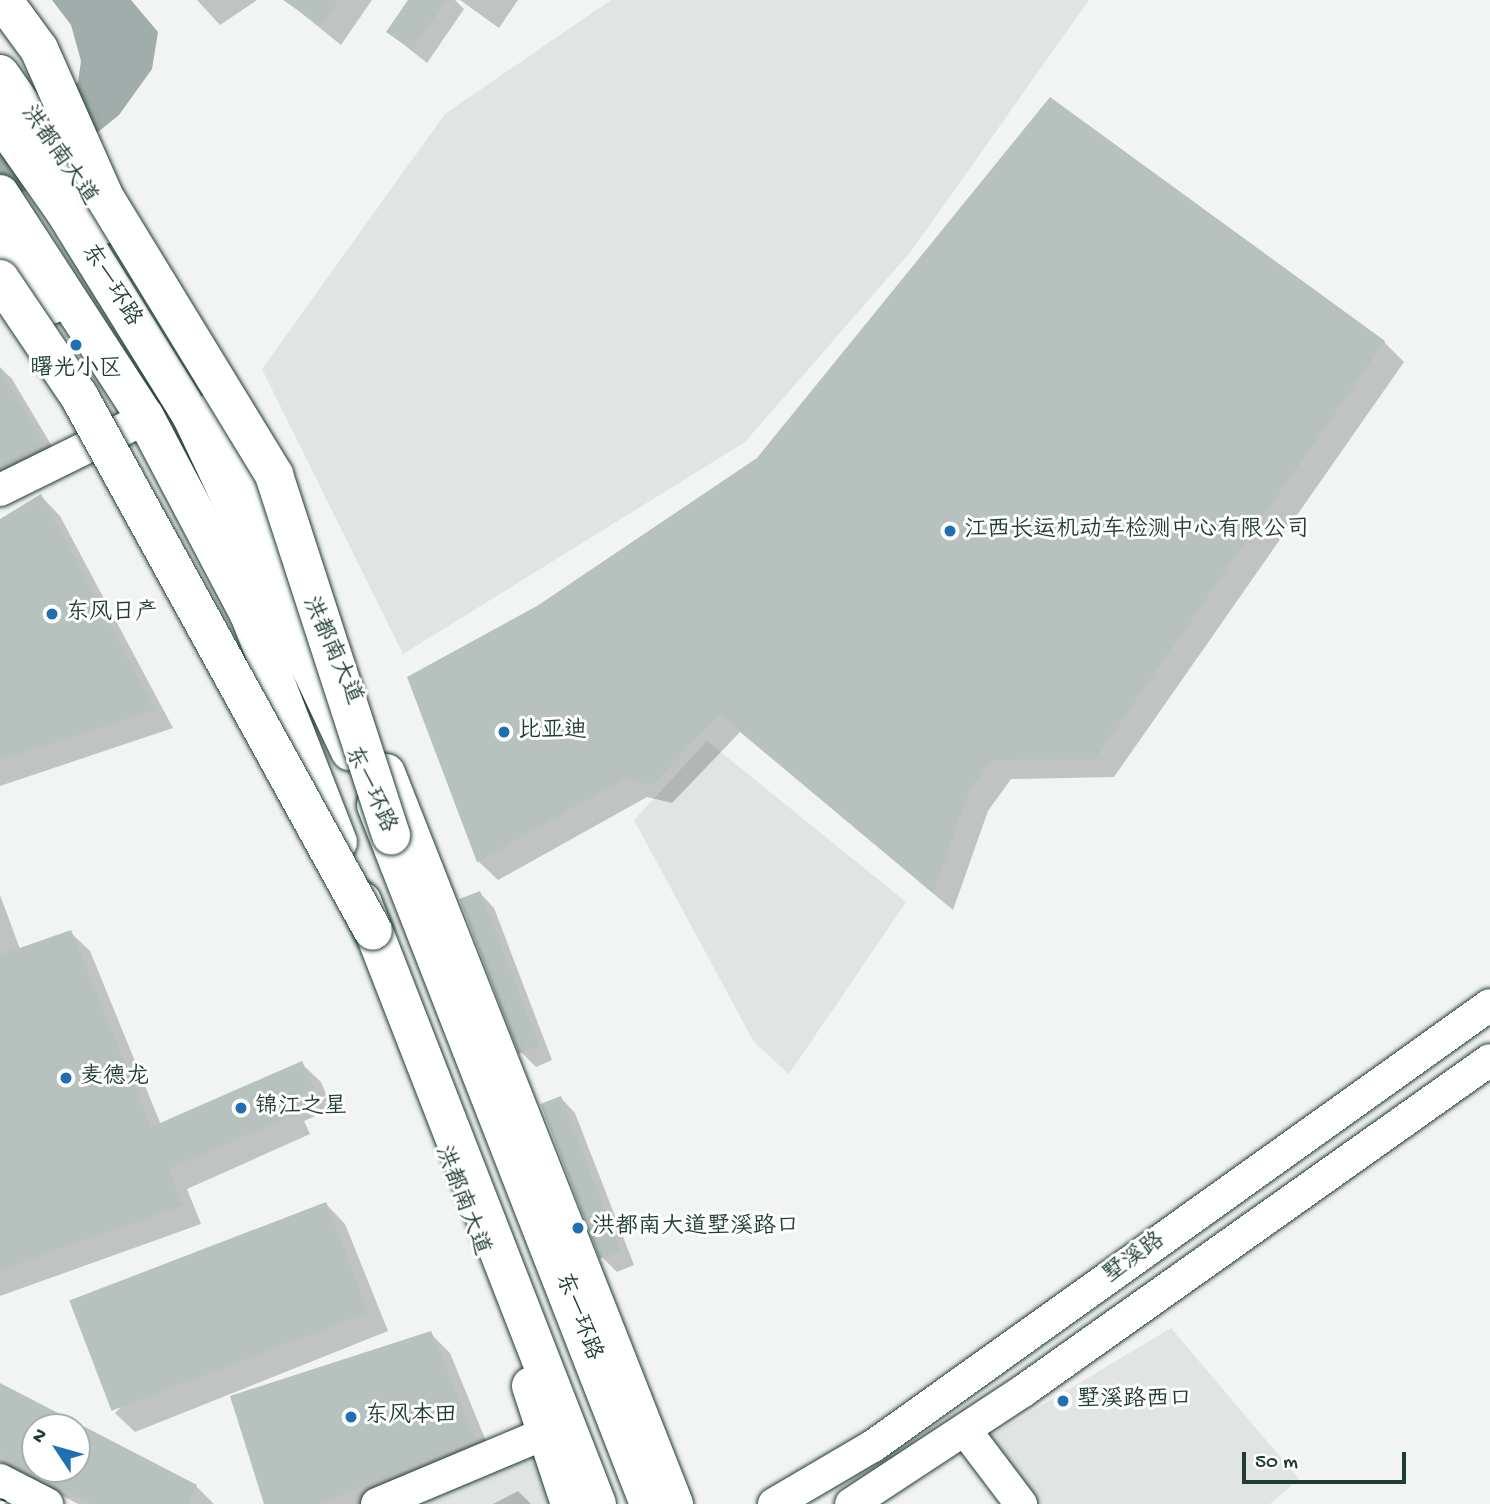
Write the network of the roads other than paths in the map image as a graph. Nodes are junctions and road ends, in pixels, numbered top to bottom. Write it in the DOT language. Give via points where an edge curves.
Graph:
graph roads {
  1 [pos="3,0"];
  2 [pos="2,83"];
  3 [pos="0,194"];
  4 [pos="98,200"];
  5 [pos="3,251"];
  6 [pos="134,424"];
  7 [pos="0,490"];
  8 [pos="391,835"];
  9 [pos="373,931"];
  10 [pos="1490,1005"];
  11 [pos="1490,1060"];
  12 [pos="965,1430"];
  13 [pos="548,1432"];
  14 [pos="0,1480"];
  15 [pos="47,1504"];
  16 [pos="377,1504"];
  17 [pos="570,1504"];
  18 [pos="597,1504"];
  19 [pos="649,1504"];
  20 [pos="674,1504"];
  21 [pos="775,1504"];
  22 [pos="851,1504"];
  23 [pos="1021,1504"];
  1 -- 4 [label="main road, bridge" via="39,50"];
  2 -- 4 [label="main road, bridge"];
  2 -- 8 [label="main road, 东一环路, bridge" via="65,212 191,415"];
  3 -- 9 [label="main road, 东一环路, bridge" via="145,417 249,614"];
  4 -- 8 [label="main road, bridge" via="274,475"];
  4 -- 20 [label="main road, 洪都南大道" via="271,515 401,807"];
  5 -- 6 [label="main road, 洪都南大道"];
  5 -- 9 [label="main road, bridge"];
  6 -- 7 [label="street"];
  6 -- 13 [label="main road, 洪都南大道" via="207,564 293,755"];
  8 -- 19 [label="main road, 东一环路"];
  9 -- 18 [label="main road, 东一环路"];
  10 -- 21 [label="street, 墅溪路" via="873,1446"];
  11 -- 12 [label="street, 墅溪路"];
  12 -- 22 [label="street, 墅溪路"];
  12 -- 23 [label="street"];
  13 -- 16 [label="street"];
  13 -- 17 [label="main road, 洪都南大道"];
  14 -- 15 [label="street"];
}
